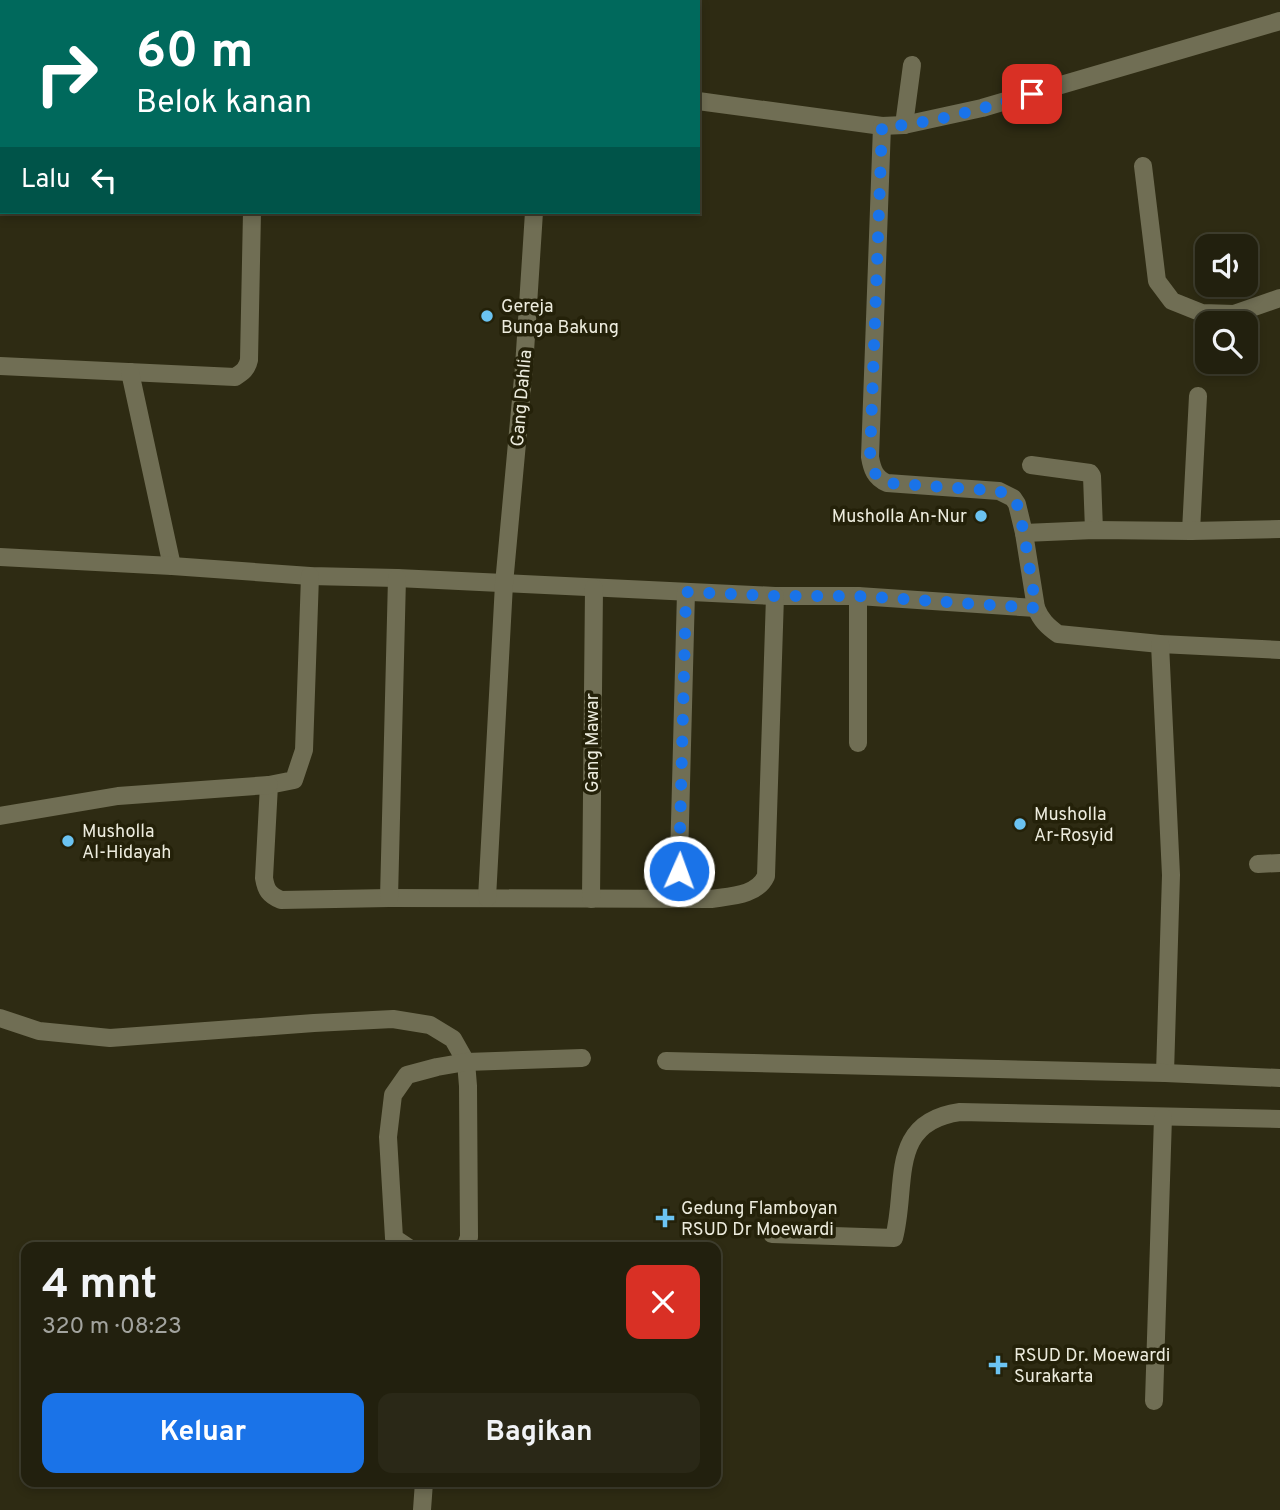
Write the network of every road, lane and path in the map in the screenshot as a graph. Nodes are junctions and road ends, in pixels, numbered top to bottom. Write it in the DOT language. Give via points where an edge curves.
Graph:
graph roads {
  1 [pos="1280,21"];
  2 [pos="912,65"];
  3 [pos="700,101"];
  4 [pos="904,125"];
  5 [pos="882,127"];
  6 [pos="1143,166"];
  7 [pos="252,214"];
  8 [pos="534,214"];
  9 [pos="1280,298"];
  10 [pos="0,366"];
  11 [pos="130,372"];
  12 [pos="1198,396"];
  13 [pos="1031,465"];
  14 [pos="1280,529"];
  15 [pos="1094,530"];
  16 [pos="1191,531"];
  17 [pos="1024,533"];
  18 [pos="0,557"];
  19 [pos="172,566"];
  20 [pos="310,576"];
  21 [pos="397,578"];
  22 [pos="505,584"];
  23 [pos="594,588"];
  24 [pos="686,592"];
  25 [pos="775,596"];
  26 [pos="858,596"];
  27 [pos="1036,608"];
  28 [pos="1160,644"];
  29 [pos="1280,650"];
  30 [pos="858,743"];
  31 [pos="269,785"];
  32 [pos="0,816"];
  33 [pos="1280,863"];
  34 [pos="1258,864"];
  35 [pos="389,898"];
  36 [pos="487,898"];
  37 [pos="591,899"];
  38 [pos="678,899"];
  39 [pos="0,1018"];
  40 [pos="582,1058"];
  41 [pos="666,1061"];
  42 [pos="466,1062"];
  43 [pos="1165,1073"];
  44 [pos="1280,1078"];
  45 [pos="1163,1117"];
  46 [pos="1280,1119"];
  47 [pos="772,1234"];
  48 [pos="400,1242"];
  49 [pos="467,1242"];
  50 [pos="1154,1401"];
  51 [pos="424,1487"];
  52 [pos="422,1510"];
  1 -- 4 [label="street" via="982,108"];
  2 -- 4 [label="street"];
  3 -- 5 [label="street"];
  4 -- 5 [label="street"];
  5 -- 17 [label="street" via="872,466 887,483 1006,494 1017,504"];
  6 -- 9 [label="street" via="1157,281 1172,301 1202,313 1234,314"];
  7 -- 11 [label="street" via="247,369 234,377"];
  8 -- 22 [label="street, Gang Dahlia"];
  10 -- 11 [label="street"];
  11 -- 19 [label="street"];
  12 -- 16 [label="street"];
  13 -- 15 [label="street" via="1090,472"];
  14 -- 16 [label="street"];
  15 -- 16 [label="street"];
  15 -- 17 [label="street"];
  17 -- 27 [label="street"];
  18 -- 19 [label="street"];
  19 -- 20 [label="street"];
  20 -- 21 [label="street"];
  20 -- 31 [label="street" via="304,750 294,780"];
  21 -- 22 [label="street"];
  21 -- 35 [label="street"];
  22 -- 23 [label="street"];
  22 -- 36 [label="street, Gang Dahlia"];
  23 -- 24 [label="street"];
  23 -- 37 [label="street, Gang Mawar"];
  24 -- 25 [label="street"];
  24 -- 38 [label="street"];
  25 -- 26 [label="street"];
  25 -- 38 [label="street" via="766,876 755,890 739,895"];
  26 -- 27 [label="street"];
  26 -- 30 [label="street"];
  27 -- 28 [label="street" via="1058,634"];
  28 -- 29 [label="street"];
  28 -- 43 [label="street" via="1171,875"];
  31 -- 32 [label="street" via="118,796"];
  31 -- 35 [label="street" via="264,878 270,896 281,900"];
  33 -- 34 [label="street"];
  35 -- 36 [label="street"];
  36 -- 37 [label="street"];
  37 -- 38 [label="street"];
  39 -- 42 [label="street" via="38,1031 110,1038 393,1018 430,1025 453,1039"];
  40 -- 42 [label="street"];
  41 -- 43 [label="street"];
  42 -- 48 [label="street" via="407,1075 393,1095 388,1137 394,1238"];
  42 -- 49 [label="street"];
  43 -- 44 [label="street"];
  45 -- 46 [label="street"];
  45 -- 47 [label="street" via="946,1114 918,1129 910,1141 894,1238"];
  45 -- 50 [label="street"];
  51 -- 52 [label="street"];
}
